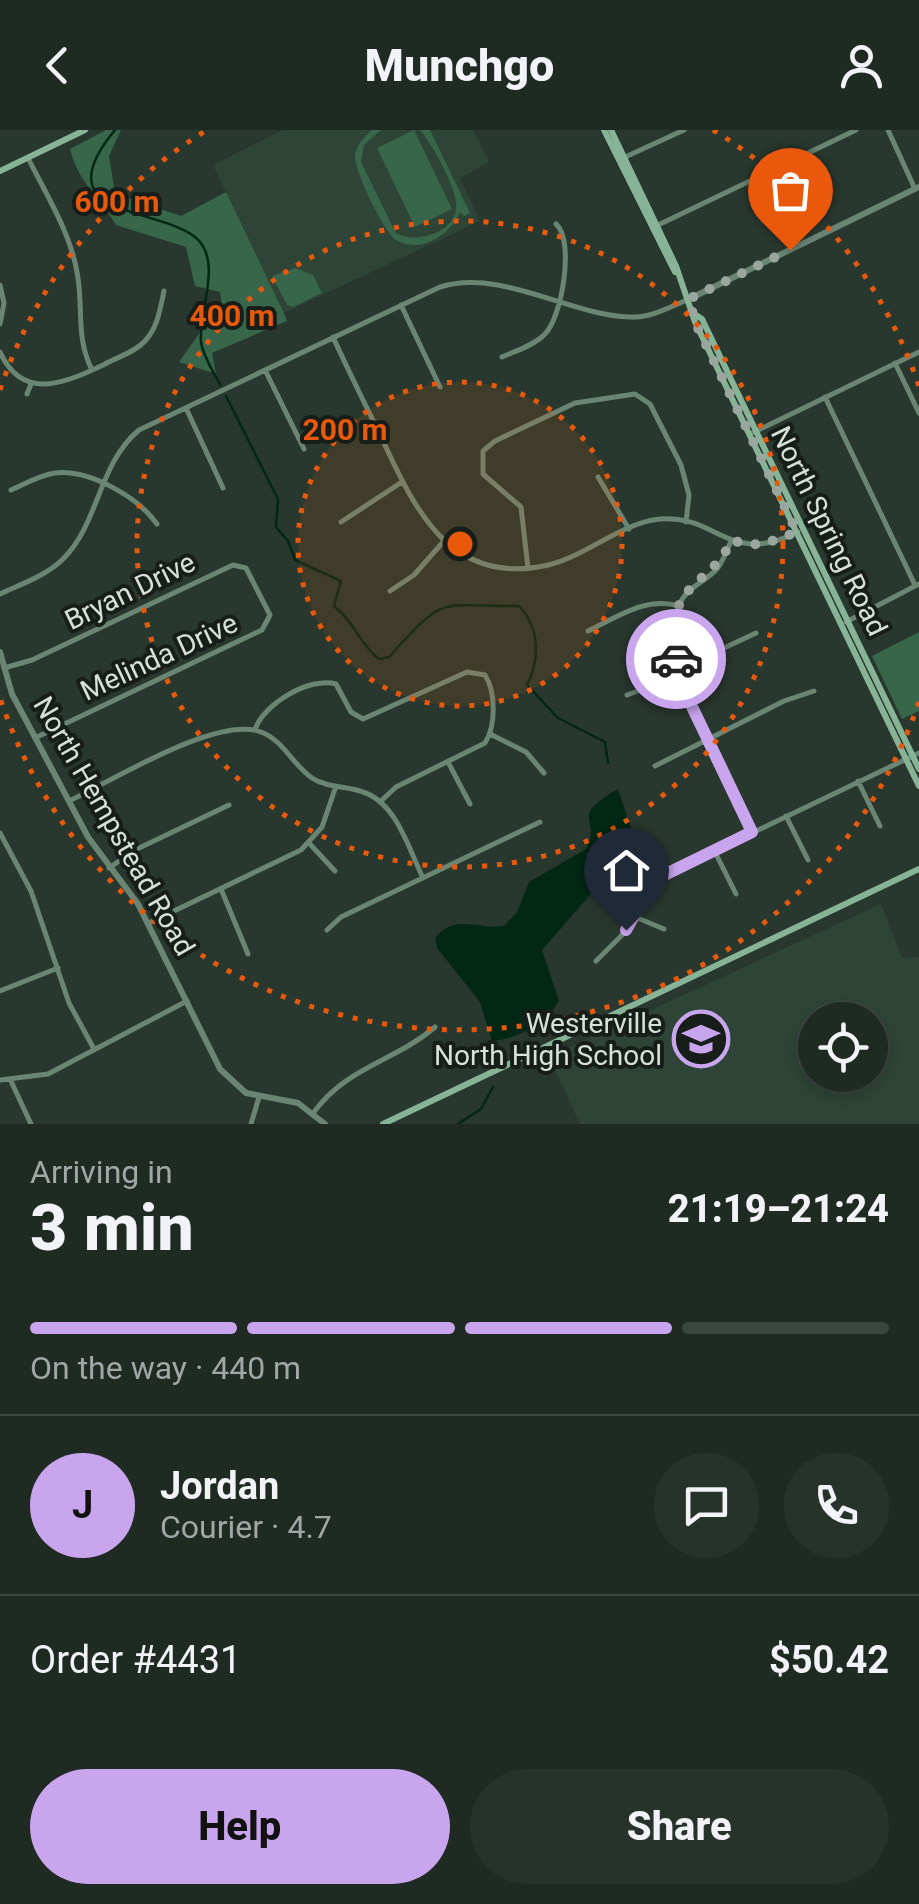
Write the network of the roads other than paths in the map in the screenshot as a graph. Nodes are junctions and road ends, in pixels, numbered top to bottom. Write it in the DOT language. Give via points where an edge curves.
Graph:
graph roads {
  1 [pos="85,130"];
  2 [pos="607,130"];
  3 [pos="684,130"];
  4 [pos="856,130"];
  5 [pos="888,130"];
  6 [pos="28,158"];
  7 [pos="621,158"];
  8 [pos="0,171"];
  9 [pos="917,188"];
  10 [pos="556,224"];
  11 [pos="654,227"];
  12 [pos="0,285"];
  13 [pos="164,291"];
  14 [pos="689,299"];
  15 [pos="558,301"];
  16 [pos="401,305"];
  17 [pos="0,324"];
  18 [pos="333,337"];
  19 [pos="0,352"];
  20 [pos="919,352"];
  21 [pos="502,357"];
  22 [pos="895,363"];
  23 [pos="92,370"];
  24 [pos="265,370"];
  25 [pos="31,384"];
  26 [pos="440,386"];
  27 [pos="28,394"];
  28 [pos="825,397"];
  29 [pos="186,408"];
  30 [pos="919,413"];
  31 [pos="752,432"];
  32 [pos="304,449"];
  33 [pos="598,477"];
  34 [pos="402,482"];
  35 [pos="102,485"];
  36 [pos="223,488"];
  37 [pos="11,490"];
  38 [pos="340,522"];
  39 [pos="686,522"];
  40 [pos="157,524"];
  41 [pos="629,529"];
  42 [pos="800,531"];
  43 [pos="731,541"];
  44 [pos="443,542"];
  45 [pos="528,568"];
  46 [pos="917,584"];
  47 [pos="390,591"];
  48 [pos="260,592"];
  49 [pos="0,594"];
  50 [pos="678,606"];
  51 [pos="844,623"];
  52 [pos="588,631"];
  53 [pos="756,633"];
  54 [pos="676,647"];
  55 [pos="0,652"];
  56 [pos="4,668"];
  57 [pos="679,676"];
  58 [pos="814,692"];
  59 [pos="627,695"];
  60 [pos="255,730"];
  61 [pos="490,734"];
  62 [pos="36,738"];
  63 [pos="707,738"];
  64 [pos="912,756"];
  65 [pos="448,762"];
  66 [pos="655,766"];
  67 [pos="919,769"];
  68 [pos="544,774"];
  69 [pos="858,781"];
  70 [pos="336,786"];
  71 [pos="919,786"];
  72 [pos="69,801"];
  73 [pos="380,802"];
  74 [pos="470,804"];
  75 [pos="230,805"];
  76 [pos="786,816"];
  77 [pos="540,822"];
  78 [pos="880,826"];
  79 [pos="752,832"];
  80 [pos="0,833"];
  81 [pos="2,843"];
  82 [pos="309,843"];
  83 [pos="714,850"];
  84 [pos="808,860"];
  85 [pos="109,868"];
  86 [pos="919,869"];
  87 [pos="335,871"];
  88 [pos="422,878"];
  89 [pos="221,889"];
  90 [pos="736,894"];
  91 [pos="636,916"];
  92 [pos="149,923"];
  93 [pos="664,929"];
  94 [pos="327,930"];
  95 [pos="248,954"];
  96 [pos="596,961"];
  97 [pos="58,968"];
  98 [pos="0,990"];
  99 [pos="186,1001"];
  100 [pos="435,1028"];
  101 [pos="94,1048"];
  102 [pos="10,1079"];
  103 [pos="0,1080"];
  104 [pos="259,1097"];
  105 [pos="314,1112"];
  106 [pos="31,1124"];
  107 [pos="250,1124"];
  108 [pos="326,1124"];
  109 [pos="384,1124"];
  1 -- 6 [label="main road"];
  2 -- 7 [label="main road, North Spring Road"];
  3 -- 7 [label="street"];
  4 -- 11 [label="street"];
  5 -- 9 [label="street"];
  6 -- 8 [label="main road"];
  6 -- 23 [label="street" via="72,253 78,330"];
  7 -- 11 [label="main road, North Spring Road"];
  9 -- 14 [label="street"];
  10 -- 15 [label="street" via="568,238"];
  11 -- 14 [label="main road, North Spring Road"];
  12 -- 17 [label="street"];
  13 -- 23 [label="street" via="146,340"];
  14 -- 15 [label="street" via="629,317"];
  14 -- 31 [label="main road, North Spring Road"];
  15 -- 16 [label="street" via="462,282"];
  15 -- 21 [label="street" via="548,332"];
  16 -- 18 [label="street"];
  16 -- 26 [label="street"];
  18 -- 24 [label="street"];
  18 -- 34 [label="street"];
  19 -- 25 [label="street"];
  20 -- 22 [label="street"];
  22 -- 28 [label="street"];
  22 -- 30 [label="street"];
  23 -- 25 [label="street" via="61,384"];
  24 -- 29 [label="street"];
  24 -- 32 [label="street"];
  25 -- 27 [label="street"];
  28 -- 31 [label="street"];
  28 -- 46 [label="street"];
  29 -- 35 [label="street" via="128,440"];
  29 -- 36 [label="street"];
  31 -- 42 [label="main road, North Spring Road"];
  33 -- 41 [label="street"];
  34 -- 38 [label="street"];
  34 -- 44 [label="street"];
  35 -- 37 [label="street" via="60,472"];
  35 -- 40 [label="street" via="139,503"];
  35 -- 49 [label="street" via="66,556"];
  39 -- 41 [label="street" via="661,519"];
  39 -- 43 [label="street"];
  39 -- 45 [label="street" via="688,481 650,404 635,394 576,403 483,451 483,474 521,507"];
  41 -- 45 [label="street"];
  42 -- 43 [label="street" via="761,545"];
  42 -- 51 [label="main road, North Spring Road"];
  43 -- 50 [label="street" via="719,566"];
  44 -- 45 [label="street" via="490,565"];
  44 -- 47 [label="street"];
  46 -- 51 [label="street"];
  48 -- 56 [label="street, Bryan Drive" via="246,568 233,565"];
  48 -- 62 [label="street, Melinda Drive" via="270,615 262,630"];
  50 -- 52 [label="street" via="645,604"];
  50 -- 54 [label="street"];
  51 -- 64 [label="main road, North Spring Road"];
  53 -- 54 [label="street" via="724,648"];
  54 -- 57 [label="street"];
  55 -- 56 [label="street, North Hempstead Road"];
  56 -- 62 [label="street, North Hempstead Road"];
  57 -- 59 [label="street"];
  57 -- 63 [label="street"];
  58 -- 63 [label="street"];
  60 -- 61 [label="street" via="264,710 315,685 336,684 351,712 363,719 473,670 492,688"];
  60 -- 70 [label="street" via="276,741 312,778"];
  60 -- 72 [label="street" via="216,732"];
  61 -- 65 [label="street"];
  61 -- 68 [label="street" via="526,752"];
  62 -- 72 [label="street, North Hempstead Road"];
  63 -- 66 [label="street"];
  63 -- 79 [label="street"];
  64 -- 67 [label="main road, North Spring Road"];
  64 -- 69 [label="street"];
  64 -- 71 [label="main road, North Spring Road"];
  65 -- 73 [label="street"];
  65 -- 74 [label="street"];
  69 -- 76 [label="street"];
  69 -- 78 [label="street"];
  70 -- 73 [label="street"];
  70 -- 82 [label="street" via="333,805"];
  72 -- 85 [label="street, North Hempstead Road"];
  73 -- 88 [label="street"];
  75 -- 85 [label="street"];
  76 -- 79 [label="street"];
  76 -- 84 [label="street"];
  77 -- 88 [label="street"];
  79 -- 83 [label="street"];
  80 -- 81 [label="street"];
  81 -- 97 [label="street" via="46,926"];
  82 -- 87 [label="street"];
  82 -- 89 [label="street"];
  83 -- 90 [label="street"];
  83 -- 91 [label="street" via="654,880"];
  85 -- 92 [label="street, North Hempstead Road"];
  86 -- 109 [label="main road"];
  88 -- 94 [label="street" via="341,916"];
  89 -- 92 [label="street"];
  89 -- 95 [label="street"];
  91 -- 93 [label="street"];
  91 -- 96 [label="street"];
  92 -- 99 [label="street, North Hempstead Road"];
  97 -- 98 [label="street"];
  97 -- 101 [label="street"];
  99 -- 101 [label="street"];
  99 -- 104 [label="street, North Hempstead Road" via="220,1069 236,1087"];
  100 -- 105 [label="street" via="336,1084"];
  101 -- 102 [label="street" via="48,1074"];
  102 -- 103 [label="street"];
  102 -- 106 [label="street"];
  104 -- 105 [label="street, North Hempstead Road"];
  104 -- 107 [label="street"];
  105 -- 108 [label="street, North Hempstead Road"];
}
